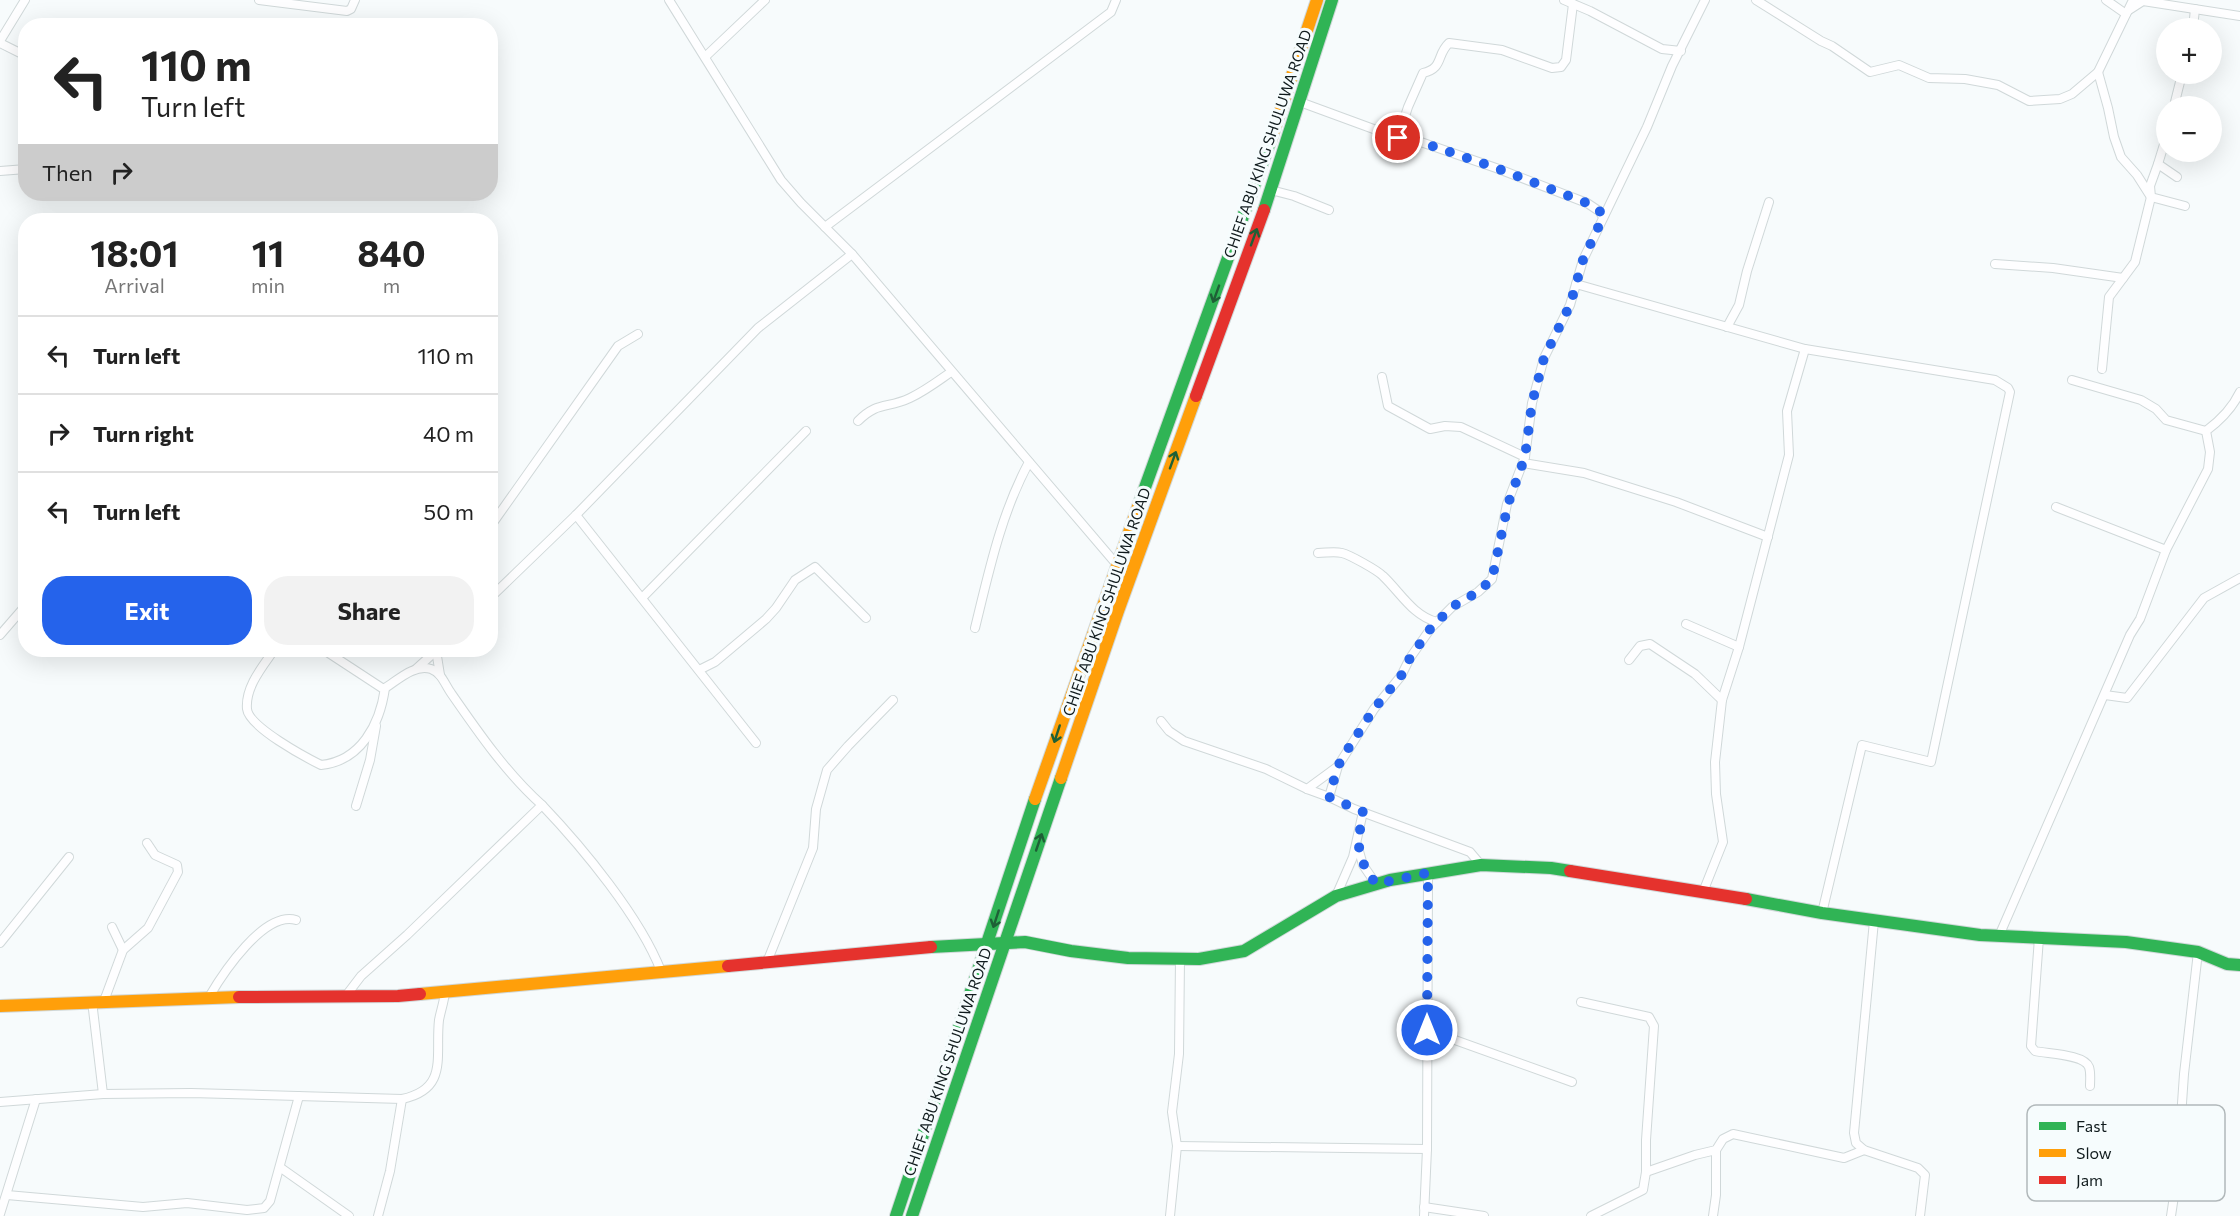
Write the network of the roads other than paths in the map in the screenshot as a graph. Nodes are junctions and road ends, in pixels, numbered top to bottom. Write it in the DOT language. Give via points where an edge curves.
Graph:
graph roads {
  1 [pos="25,0"];
  2 [pos="259,0"];
  3 [pos="355,0"];
  4 [pos="669,0"];
  5 [pos="765,0"];
  6 [pos="1116,0"];
  7 [pos="1317,0"];
  8 [pos="1332,0"];
  9 [pos="1564,0"];
  10 [pos="1705,0"];
  11 [pos="1756,0"];
  12 [pos="2106,0"];
  13 [pos="2133,0"];
  14 [pos="1574,4"];
  15 [pos="2195,9"];
  16 [pos="2127,12"];
  17 [pos="2240,16"];
  18 [pos="2194,18"];
  19 [pos="0,42"];
  20 [pos="1662,49"];
  21 [pos="1681,51"];
  22 [pos="18,52"];
  23 [pos="705,57"];
  24 [pos="1672,66"];
  25 [pos="2098,72"];
  26 [pos="1300,102"];
  27 [pos="1398,138"];
  28 [pos="2158,164"];
  29 [pos="18,170"];
  30 [pos="0,171"];
  31 [pos="2177,177"];
  32 [pos="1271,190"];
  33 [pos="2151,197"];
  34 [pos="1769,202"];
  35 [pos="2186,206"];
  36 [pos="1329,210"];
  37 [pos="1603,217"];
  38 [pos="825,227"];
  39 [pos="852,254"];
  40 [pos="1995,264"];
  41 [pos="2123,278"];
  42 [pos="1576,284"];
  43 [pos="1726,327"];
  44 [pos="638,334"];
  45 [pos="1805,349"];
  46 [pos="1190,365"];
  47 [pos="2102,369"];
  48 [pos="1205,371"];
  49 [pos="951,372"];
  50 [pos="1382,377"];
  51 [pos="2072,380"];
  52 [pos="2240,392"];
  53 [pos="858,421"];
  54 [pos="806,431"];
  55 [pos="2206,431"];
  56 [pos="1524,460"];
  57 [pos="1029,462"];
  58 [pos="2056,507"];
  59 [pos="498,515"];
  60 [pos="576,515"];
  61 [pos="1768,537"];
  62 [pos="2166,550"];
  63 [pos="1318,554"];
  64 [pos="1118,566"];
  65 [pos="2240,578"];
  66 [pos="498,590"];
  67 [pos="642,598"];
  68 [pos="18,614"];
  69 [pos="866,618"];
  70 [pos="1426,619"];
  71 [pos="1437,622"];
  72 [pos="1686,624"];
  73 [pos="975,628"];
  74 [pos="1428,631"];
  75 [pos="0,634"];
  76 [pos="1739,647"];
  77 [pos="269,657"];
  78 [pos="334,657"];
  79 [pos="429,657"];
  80 [pos="437,657"];
  81 [pos="1629,660"];
  82 [pos="416,669"];
  83 [pos="699,670"];
  84 [pos="440,675"];
  85 [pos="386,688"];
  86 [pos="2105,695"];
  87 [pos="893,700"];
  88 [pos="1722,700"];
  89 [pos="1161,721"];
  90 [pos="377,723"];
  91 [pos="756,743"];
  92 [pos="1338,766"];
  93 [pos="1307,789"];
  94 [pos="1329,797"];
  95 [pos="542,805"];
  96 [pos="356,806"];
  97 [pos="1363,812"];
  98 [pos="147,843"];
  99 [pos="1357,844"];
  100 [pos="69,857"];
  101 [pos="1481,866"];
  102 [pos="1428,873"];
  103 [pos="1376,884"];
  104 [pos="1703,892"];
  105 [pos="1336,896"];
  106 [pos="1822,913"];
  107 [pos="296,920"];
  108 [pos="1874,921"];
  109 [pos="112,927"];
  110 [pos="1999,936"];
  111 [pos="2039,938"];
  112 [pos="1005,942"];
  113 [pos="0,943"];
  114 [pos="988,944"];
  115 [pos="123,951"];
  116 [pos="2198,952"];
  117 [pos="1180,959"];
  118 [pos="767,962"];
  119 [pos="2240,965"];
  120 [pos="661,971"];
  121 [pos="445,992"];
  122 [pos="208,997"];
  123 [pos="345,997"];
  124 [pos="98,1001"];
  125 [pos="1581,1002"];
  126 [pos="0,1006"];
  127 [pos="1427,1030"];
  128 [pos="1572,1082"];
  129 [pos="2090,1086"];
  130 [pos="103,1094"];
  131 [pos="299,1096"];
  132 [pos="36,1099"];
  133 [pos="402,1099"];
  134 [pos="0,1102"];
  135 [pos="2182,1105"];
  136 [pos="1177,1146"];
  137 [pos="1427,1149"];
  138 [pos="1716,1150"];
  139 [pos="1864,1150"];
  140 [pos="281,1168"];
  141 [pos="1646,1173"];
  142 [pos="7,1196"];
  143 [pos="2173,1201"];
  144 [pos="1424,1212"];
  145 [pos="0,1214"];
  146 [pos="349,1216"];
  147 [pos="378,1216"];
  148 [pos="896,1216"];
  149 [pos="912,1216"];
  150 [pos="1170,1216"];
  151 [pos="1484,1216"];
  152 [pos="1591,1216"];
  153 [pos="1713,1216"];
  154 [pos="1920,1216"];
  155 [pos="2171,1216"];
  1 -- 19 [label="street"];
  2 -- 3 [label="street" via="347,11"];
  4 -- 23 [label="street"];
  5 -- 23 [label="street"];
  6 -- 38 [label="street" via="1111,12"];
  7 -- 46 [label="street, one-way" via="1290,87"];
  8 -- 26 [label="street, CHIEF ABU KING SHULUWA ROAD"];
  9 -- 14 [label="street"];
  10 -- 21 [label="street"];
  11 -- 25 [label="street" via="1870,72 1899,65 1929,78 1998,85 2029,101 2060,99 2072,94"];
  12 -- 16 [label="street"];
  13 -- 16 [label="street"];
  14 -- 20 [label="street"];
  14 -- 27 [label="street" via="1566,60 1561,67 1552,68 1502,50 1449,43 1443,48 1438,65 1423,73"];
  15 -- 16 [label="street" via="2144,1"];
  15 -- 17 [label="street"];
  15 -- 18 [label="street"];
  16 -- 25 [label="street"];
  19 -- 22 [label="street"];
  20 -- 21 [label="street"];
  20 -- 24 [label="street"];
  21 -- 24 [label="street"];
  23 -- 38 [label="street" via="781,180"];
  24 -- 37 [label="street"];
  25 -- 33 [label="street" via="2121,157"];
  26 -- 27 [label="street"];
  26 -- 32 [label="street, CHIEF ABU KING SHULUWA ROAD"];
  27 -- 37 [label="street" via="1415,140 1517,176 1587,203"];
  28 -- 31 [label="street"];
  28 -- 33 [label="street" via="2150,186"];
  29 -- 30 [label="street"];
  32 -- 36 [label="street"];
  48 -- 32 [label="street, CHIEF ABU KING SHULUWA ROAD, one-way"];
  33 -- 35 [label="street"];
  33 -- 41 [label="street" via="2135,262"];
  34 -- 43 [label="street" via="1739,305"];
  37 -- 42 [label="street"];
  38 -- 39 [label="street"];
  39 -- 49 [label="street"];
  39 -- 60 [label="street" via="758,328"];
  40 -- 41 [label="street"];
  41 -- 47 [label="street" via="2109,297"];
  42 -- 43 [label="street"];
  42 -- 56 [label="street" via="1544,358 1532,403"];
  43 -- 45 [label="street"];
  44 -- 59 [label="street" via="611,354"];
  45 -- 61 [label="street" via="1787,411 1789,455"];
  45 -- 106 [label="street" via="1995,380 2010,392 1931,762 1862,745"];
  46 -- 48 [label="street"];
  46 -- 64 [label="street"];
  112 -- 48 [label="street, CHIEF ABU KING SHULUWA ROAD, one-way"];
  49 -- 53 [label="street" via="913,397 871,409"];
  49 -- 57 [label="street"];
  50 -- 56 [label="street" via="1388,406 1422,426 1461,428"];
  51 -- 55 [label="street" via="2141,400 2166,420"];
  52 -- 55 [label="street" via="2222,419"];
  54 -- 67 [label="street"];
  55 -- 62 [label="street" via="2208,469"];
  56 -- 61 [label="street" via="1584,473 1676,502"];
  56 -- 71 [label="street" via="1508,504 1492,579"];
  57 -- 64 [label="street"];
  57 -- 73 [label="street" via="996,543"];
  58 -- 62 [label="street"];
  60 -- 66 [label="street"];
  60 -- 67 [label="street"];
  61 -- 76 [label="street"];
  62 -- 86 [label="street"];
  63 -- 70 [label="street" via="1344,553 1376,570"];
  64 -- 114 [label="street, one-way" via="1063,716"];
  65 -- 86 [label="street" via="2204,598 2127,698"];
  67 -- 83 [label="street"];
  68 -- 75 [label="street"];
  69 -- 83 [label="street" via="815,567 795,580 766,619 716,662"];
  70 -- 71 [label="street"];
  70 -- 74 [label="street"];
  71 -- 74 [label="street"];
  72 -- 76 [label="street"];
  74 -- 92 [label="street"];
  76 -- 88 [label="street"];
  77 -- 90 [label="street" via="258,672 247,708 262,728 321,765 341,761 353,753"];
  78 -- 85 [label="street"];
  79 -- 82 [label="street"];
  80 -- 84 [label="street"];
  81 -- 88 [label="street" via="1640,646 1650,644 1695,674"];
  82 -- 84 [label="street" via="429,668"];
  82 -- 85 [label="street"];
  83 -- 91 [label="street"];
  84 -- 95 [label="street" via="481,735"];
  85 -- 90 [label="street"];
  86 -- 110 [label="street"];
  87 -- 118 [label="street" via="827,770 816,809 813,848"];
  88 -- 104 [label="street" via="1715,762 1724,842"];
  89 -- 93 [label="street" via="1169,732 1184,741 1266,769"];
  90 -- 96 [label="street"];
  92 -- 93 [label="street"];
  92 -- 94 [label="street"];
  93 -- 94 [label="street"];
  94 -- 97 [label="street"];
  95 -- 120 [label="street" via="607,883 652,949"];
  95 -- 123 [label="street" via="361,976"];
  97 -- 99 [label="street"];
  97 -- 101 [label="street" via="1470,852"];
  98 -- 115 [label="street" via="155,855 177,865 178,872 148,928"];
  99 -- 103 [label="street" via="1363,865"];
  99 -- 105 [label="street"];
  100 -- 113 [label="street"];
  101 -- 102 [label="street"];
  101 -- 104 [label="street" via="1551,868"];
  102 -- 103 [label="street"];
  102 -- 127 [label="street"];
  103 -- 105 [label="street"];
  104 -- 106 [label="street"];
  105 -- 117 [label="street" via="1244,951"];
  106 -- 108 [label="street"];
  107 -- 122 [label="street" via="280,920 258,932"];
  108 -- 110 [label="street"];
  108 -- 139 [label="street" via="1854,1133 1856,1143"];
  109 -- 115 [label="street"];
  110 -- 111 [label="street"];
  111 -- 116 [label="street" via="2126,942"];
  111 -- 129 [label="street" via="2031,1046 2035,1051 2086,1062"];
  112 -- 114 [label="street"];
  112 -- 117 [label="street" via="1128,958"];
  112 -- 149 [label="street, CHIEF ABU KING SHULUWA ROAD"];
  114 -- 118 [label="street"];
  114 -- 148 [label="street"];
  115 -- 124 [label="street"];
  116 -- 119 [label="street"];
  116 -- 135 [label="street"];
  117 -- 136 [label="street" via="1179,1054 1172,1112"];
  118 -- 120 [label="street"];
  120 -- 121 [label="street"];
  121 -- 123 [label="street"];
  121 -- 133 [label="street" via="436,1072 421,1094"];
  122 -- 123 [label="street"];
  122 -- 124 [label="street"];
  124 -- 126 [label="street"];
  124 -- 130 [label="street"];
  125 -- 141 [label="street" via="1649,1017 1654,1026"];
  127 -- 128 [label="street"];
  127 -- 137 [label="street"];
  130 -- 131 [label="street"];
  130 -- 132 [label="street"];
  131 -- 133 [label="street"];
  131 -- 140 [label="street"];
  132 -- 134 [label="street"];
  132 -- 142 [label="street"];
  133 -- 147 [label="street"];
  136 -- 137 [label="street"];
  136 -- 150 [label="street"];
  137 -- 144 [label="street"];
  138 -- 139 [label="street" via="1723,1139 1733,1134 1844,1158"];
  138 -- 141 [label="street"];
  138 -- 153 [label="street"];
  139 -- 154 [label="street" via="1918,1168 1925,1175"];
  140 -- 142 [label="street" via="270,1202 258,1209 187,1203 143,1207"];
  140 -- 146 [label="street"];
  141 -- 152 [label="street" via="1643,1190"];
  142 -- 145 [label="street"];
  143 -- 155 [label="street"];
  144 -- 151 [label="street"];
}
